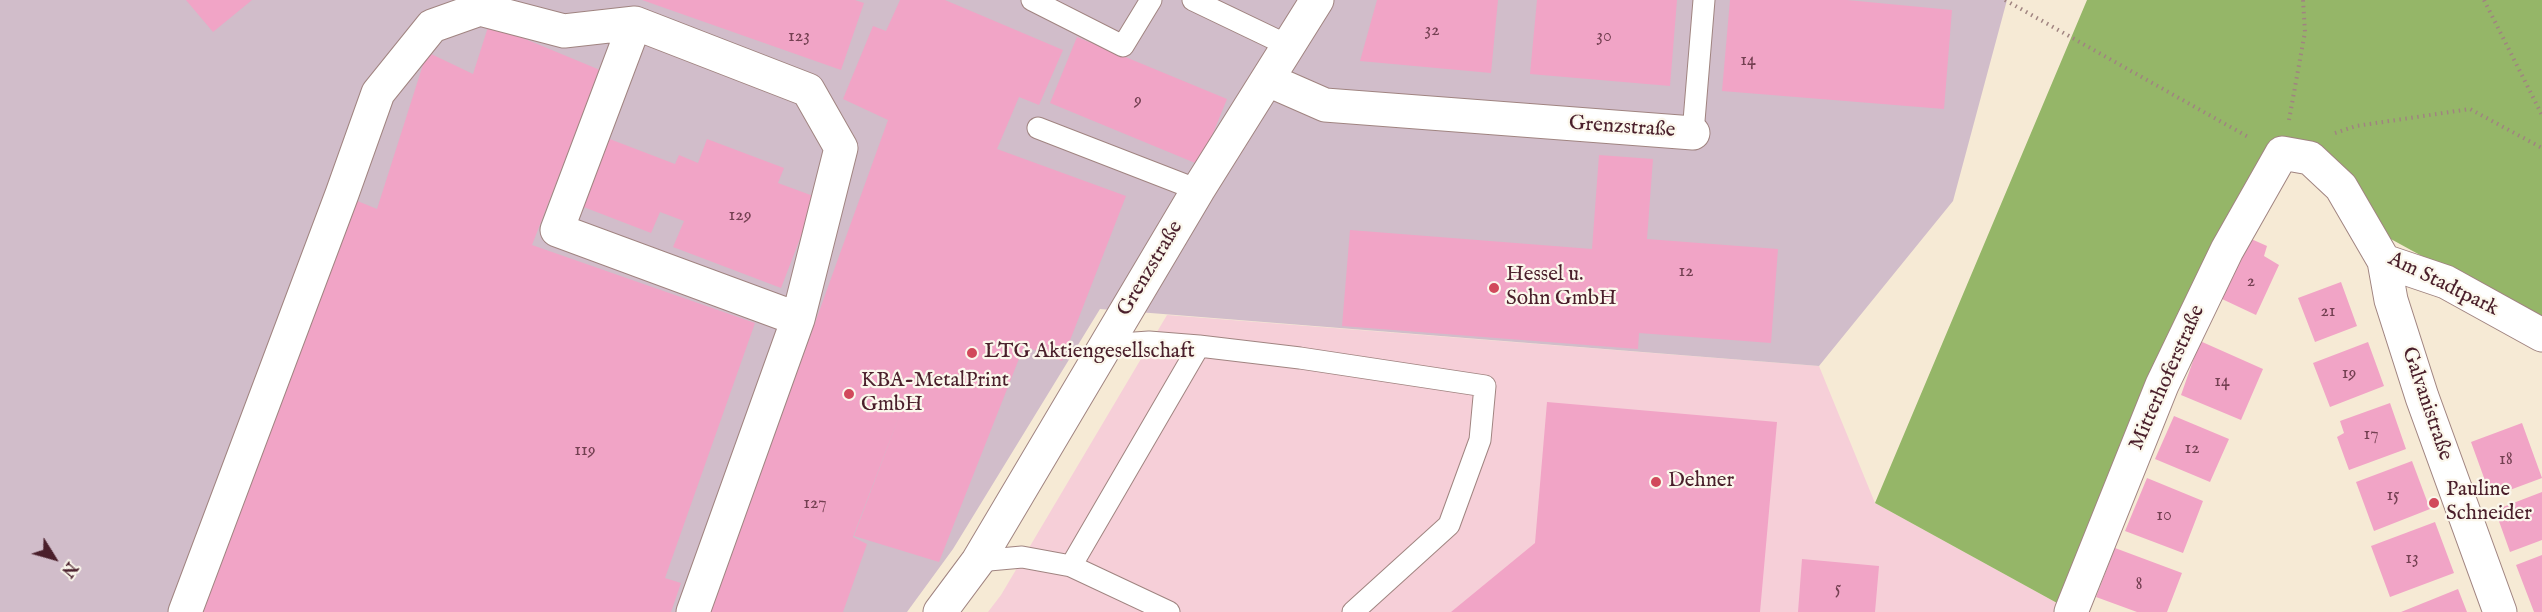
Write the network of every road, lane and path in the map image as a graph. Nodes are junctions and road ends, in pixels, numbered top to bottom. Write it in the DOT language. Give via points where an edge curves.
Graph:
graph roads {
  1 [pos="1032,0"];
  2 [pos="1151,0"];
  3 [pos="1193,0"];
  4 [pos="1317,0"];
  5 [pos="1704,0"];
  6 [pos="2005,0"];
  7 [pos="2303,0"];
  8 [pos="2484,0"];
  9 [pos="635,23"];
  10 [pos="1290,46"];
  11 [pos="1268,80"];
  12 [pos="2542,115"];
  13 [pos="1038,128"];
  14 [pos="1693,133"];
  15 [pos="2542,148"];
  16 [pos="2282,153"];
  17 [pos="1198,190"];
  18 [pos="2384,261"];
  19 [pos="798,319"];
  20 [pos="2542,335"];
  21 [pos="1106,345"];
  22 [pos="1199,346"];
  23 [pos="978,561"];
  24 [pos="1071,566"];
  25 [pos="184,612"];
  26 [pos="693,612"];
  27 [pos="940,612"];
  28 [pos="1169,612"];
  29 [pos="1353,612"];
  30 [pos="2070,612"];
  31 [pos="2500,612"];
  1 -- 2 [label="lane" via="1124,46"];
  3 -- 10 [label="lane"];
  4 -- 10 [label="street, Grenzstraße"];
  5 -- 14 [label="lane"];
  6 -- 16 [label="path" via="2234,131"];
  7 -- 16 [label="path" via="2305,32"];
  8 -- 12 [label="path"];
  9 -- 19 [label="street" via="808,90 841,148"];
  9 -- 19 [label="street" via="557,230"];
  9 -- 25 [label="street" via="564,31 480,9 432,26 378,93"];
  10 -- 11 [label="street, Grenzstraße"];
  11 -- 14 [label="street, Grenzstraße" via="1325,105"];
  11 -- 17 [label="street, Grenzstraße"];
  13 -- 17 [label="lane"];
  15 -- 16 [label="path" via="2470,109 2355,126"];
  16 -- 18 [label="street, Am Stadtpark" via="2310,158 2341,187"];
  16 -- 30 [label="street, Mitterhoferstraße" via="2227,250 2162,385"];
  17 -- 21 [label="street, Grenzstraße"];
  18 -- 20 [label="street, Am Stadtpark" via="2446,282"];
  18 -- 31 [label="street, Galvanistraße" via="2391,300 2422,397"];
  19 -- 26 [label="street"];
  21 -- 22 [label="lane" via="1149,342"];
  21 -- 23 [label="street, Grenzstraße"];
  22 -- 24 [label="lane"];
  22 -- 29 [label="lane" via="1485,386 1480,440 1449,525"];
  23 -- 24 [label="lane" via="1022,557"];
  23 -- 27 [label="street, Grenzstraße"];
  24 -- 28 [label="lane"];
}
